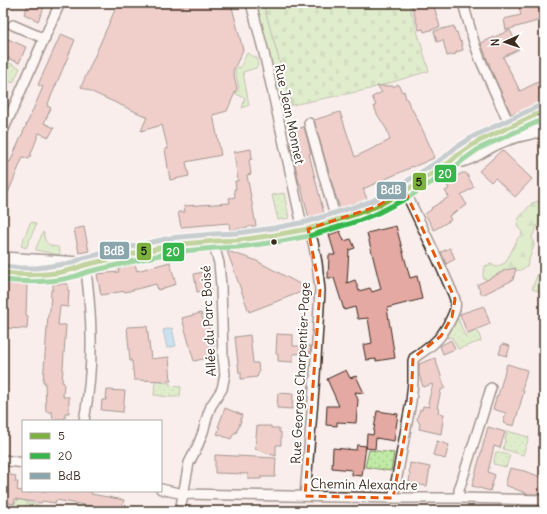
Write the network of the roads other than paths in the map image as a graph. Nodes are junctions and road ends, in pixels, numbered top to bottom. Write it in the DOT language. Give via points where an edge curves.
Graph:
graph roads {
  1 [pos="60,3"];
  2 [pos="251,3"];
  3 [pos="463,3"];
  4 [pos="13,25"];
  5 [pos="45,39"];
  6 [pos="544,111"];
  7 [pos="309,123"];
  8 [pos="510,126"];
  9 [pos="3,130"];
  10 [pos="541,131"];
  11 [pos="450,162"];
  12 [pos="405,191"];
  13 [pos="336,220"];
  14 [pos="306,230"];
  15 [pos="215,241"];
  16 [pos="3,259"];
  17 [pos="85,265"];
  18 [pos="3,273"];
  19 [pos="491,388"];
  20 [pos="84,420"];
  21 [pos="3,460"];
  22 [pos="22,463"];
  23 [pos="162,489"];
  24 [pos="183,494"];
  25 [pos="306,496"];
  26 [pos="393,498"];
  27 [pos="459,498"];
  28 [pos="544,500"];
  29 [pos="180,511"];
  1 -- 5 [label="street"];
  2 -- 14 [label="street, Rue Jean Monnet"];
  3 -- 8 [label="street" via="480,59"];
  4 -- 5 [label="street"];
  5 -- 9 [label="street"];
  6 -- 8 [label="main road"];
  7 -- 13 [label="street"];
  8 -- 11 [label="main road" via="477,142"];
  10 -- 11 [label="main road" via="499,141 468,158"];
  11 -- 12 [label="main road"];
  12 -- 13 [label="main road" via="356,214"];
  12 -- 26 [label="street" via="453,294 455,308 441,336 413,361 411,402"];
  13 -- 14 [label="main road"];
  14 -- 15 [label="main road"];
  14 -- 25 [label="street, Rue Georges Charpentier-Page" via="313,242 320,290"];
  15 -- 17 [label="main road" via="172,245"];
  15 -- 24 [label="street, Allée du Parc Boisé" via="221,286 225,374 222,389 211,406 189,463"];
  16 -- 17 [label="main road"];
  17 -- 18 [label="main road" via="56,273"];
  17 -- 20 [label="street" via="92,362"];
  19 -- 27 [label="street" via="459,490"];
  21 -- 22 [label="street"];
  23 -- 24 [label="street, Chemin Alexandre"];
  24 -- 25 [label="street, Chemin Alexandre"];
  24 -- 29 [label="street, Allée du Parc Boisé"];
  25 -- 26 [label="street, Chemin Alexandre"];
  26 -- 27 [label="street, Chemin Alexandre"];
  27 -- 28 [label="street, Chemin Alexandre"];
}
